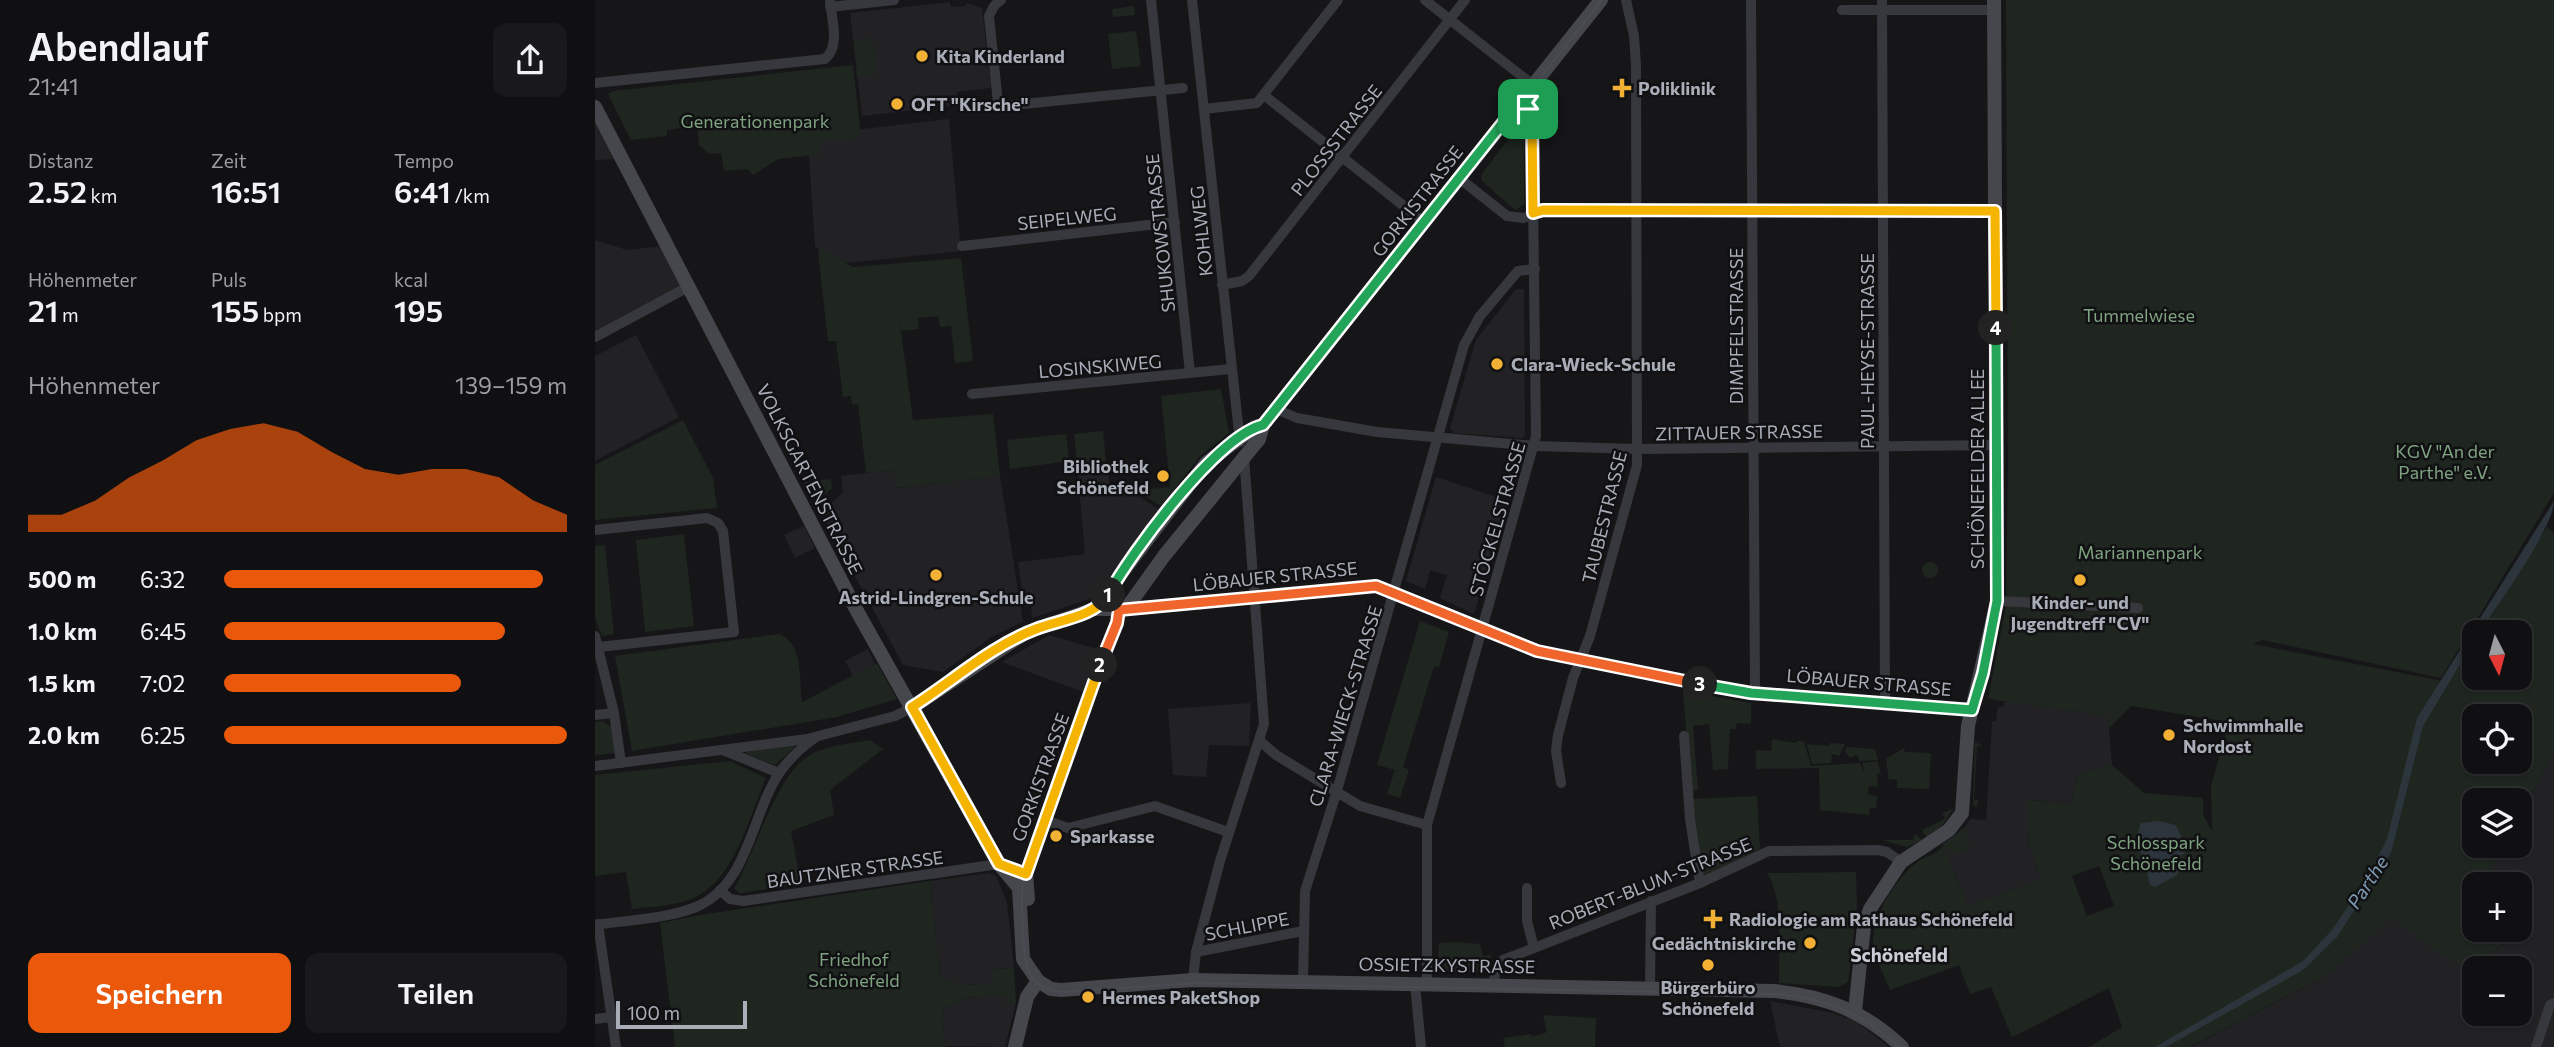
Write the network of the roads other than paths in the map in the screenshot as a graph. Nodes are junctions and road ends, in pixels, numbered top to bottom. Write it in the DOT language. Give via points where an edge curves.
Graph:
graph roads {
  1 [pos="894,0"];
  2 [pos="1151,0"];
  3 [pos="1192,0"];
  4 [pos="1338,0"];
  5 [pos="1425,0"];
  6 [pos="1465,0"];
  7 [pos="1601,0"];
  8 [pos="1626,0"];
  9 [pos="1751,0"];
  10 [pos="994,2"];
  11 [pos="830,3"];
  12 [pos="1882,5"];
  13 [pos="1994,5"];
  14 [pos="1842,10"];
  15 [pos="1450,20"];
  16 [pos="595,83"];
  17 [pos="1533,85"];
  18 [pos="1183,88"];
  19 [pos="1161,90"];
  20 [pos="1263,95"];
  21 [pos="1520,101"];
  22 [pos="595,107"];
  23 [pos="1204,108"];
  24 [pos="1343,158"];
  25 [pos="1459,178"];
  26 [pos="1636,210"];
  27 [pos="1751,211"];
  28 [pos="1995,211"];
  29 [pos="1883,212"];
  30 [pos="1533,213"];
  31 [pos="1175,222"];
  32 [pos="1424,222"];
  33 [pos="962,246"];
  34 [pos="1535,269"];
  35 [pos="1222,285"];
  36 [pos="690,286"];
  37 [pos="595,337"];
  38 [pos="1231,369"];
  39 [pos="1191,373"];
  40 [pos="972,394"];
  41 [pos="1276,409"];
  42 [pos="1263,425"];
  43 [pos="1239,438"];
  44 [pos="1438,440"];
  45 [pos="1997,445"];
  46 [pos="1535,446"];
  47 [pos="1753,447"];
  48 [pos="1884,448"];
  49 [pos="1638,449"];
  50 [pos="1244,458"];
  51 [pos="595,530"];
  52 [pos="1394,594"];
  53 [pos="1255,597"];
  54 [pos="1997,601"];
  55 [pos="2138,608"];
  56 [pos="1094,609"];
  57 [pos="1123,610"];
  58 [pos="1482,630"];
  59 [pos="595,636"];
  60 [pos="599,647"];
  61 [pos="1580,660"];
  62 [pos="1755,693"];
  63 [pos="1885,702"];
  64 [pos="912,707"];
  65 [pos="1972,710"];
  66 [pos="614,713"];
  67 [pos="595,715"];
  68 [pos="818,736"];
  69 [pos="1684,736"];
  70 [pos="1260,741"];
  71 [pos="722,750"];
  72 [pos="621,763"];
  73 [pos="595,766"];
  74 [pos="779,773"];
  75 [pos="1561,783"];
  76 [pos="1336,794"];
  77 [pos="1045,820"];
  78 [pos="1427,825"];
  79 [pos="1229,832"];
  80 [pos="1901,862"];
  81 [pos="999,864"];
  82 [pos="1026,874"];
  83 [pos="1700,883"];
  84 [pos="1527,888"];
  85 [pos="720,890"];
  86 [pos="1651,901"];
  87 [pos="596,925"];
  88 [pos="1303,931"];
  89 [pos="1534,948"];
  90 [pos="1196,952"];
  91 [pos="1027,962"];
  92 [pos="1193,980"];
  93 [pos="1038,981"];
  94 [pos="1303,982"];
  95 [pos="1421,984"];
  96 [pos="1493,985"];
  97 [pos="1650,987"];
  98 [pos="2554,991"];
  99 [pos="2554,1001"];
  100 [pos="1855,1011"];
  101 [pos="612,1017"];
  102 [pos="595,1019"];
  103 [pos="616,1047"];
  104 [pos="1015,1047"];
  105 [pos="1421,1047"];
  106 [pos="1902,1047"];
  107 [pos="2536,1047"];
  1 -- 11 [label="street"];
  2 -- 19 [label="street, SHUKOWSTRASSE"];
  3 -- 23 [label="street, KOHLWEG"];
  4 -- 20 [label="street"];
  5 -- 15 [label="street"];
  6 -- 15 [label="street, PLOSSSTRASSE"];
  7 -- 17 [label="main road, GORKISTRASSE"];
  8 -- 26 [label="street, TAUBESTRASSE" via="1636,65"];
  9 -- 27 [label="street, DIMPFELSTRASSE"];
  10 -- 19 [label="street" via="990,24 998,103"];
  11 -- 16 [label="street" via="834,44 825,58"];
  12 -- 13 [label="street"];
  12 -- 14 [label="street"];
  12 -- 29 [label="street, PAUL-HEYSE-STRASSE"];
  13 -- 28 [label="main road, SCHÖNEFELDER ALLEE"];
  15 -- 17 [label="street"];
  15 -- 24 [label="street, PLOSSSTRASSE"];
  17 -- 21 [label="main road, GORKISTRASSE"];
  18 -- 19 [label="street"];
  19 -- 31 [label="street, SHUKOWSTRASSE"];
  20 -- 23 [label="street" via="1257,103"];
  20 -- 24 [label="street"];
  21 -- 25 [label="main road, GORKISTRASSE"];
  21 -- 30 [label="street, STÖCKELSTRASSE" via="1532,117"];
  22 -- 36 [label="main road, VOLKSGARTENSTRASSE"];
  23 -- 35 [label="street, KOHLWEG"];
  24 -- 32 [label="street"];
  24 -- 35 [label="street, PLOSSSTRASSE" via="1249,276"];
  25 -- 30 [label="street" via="1507,216 1524,218"];
  25 -- 32 [label="main road, GORKISTRASSE"];
  26 -- 27 [label="street"];
  26 -- 30 [label="street"];
  26 -- 49 [label="street, TAUBESTRASSE"];
  27 -- 29 [label="street"];
  27 -- 47 [label="street, DIMPFELSTRASSE"];
  28 -- 29 [label="street"];
  28 -- 45 [label="main road, SCHÖNEFELDER ALLEE"];
  29 -- 48 [label="street, PAUL-HEYSE-STRASSE"];
  30 -- 34 [label="street, STÖCKELSTRASSE"];
  31 -- 33 [label="street, SEIPELWEG"];
  31 -- 39 [label="street, SHUKOWSTRASSE"];
  32 -- 41 [label="main road, GORKISTRASSE"];
  34 -- 44 [label="street, CLARA-WIECK-STRASSE" via="1518,271 1470,331"];
  34 -- 46 [label="street, STÖCKELSTRASSE"];
  35 -- 38 [label="street, KOHLWEG"];
  36 -- 37 [label="street"];
  36 -- 64 [label="main road, VOLKSGARTENSTRASSE" via="857,611"];
  38 -- 39 [label="street, LOSINSKIWEG"];
  38 -- 43 [label="street, KOHLWEG"];
  39 -- 40 [label="street, LOSINSKIWEG"];
  41 -- 42 [label="main road, GORKISTRASSE"];
  41 -- 44 [label="street, ZITTAUER STRASSE" via="1322,423"];
  42 -- 43 [label="main road, GORKISTRASSE"];
  42 -- 50 [label="main road, GORKISTRASSE" via="1259,439"];
  43 -- 50 [label="street, KOHLWEG"];
  43 -- 56 [label="main road, GORKISTRASSE" via="1206,463"];
  44 -- 46 [label="street, ZITTAUER STRASSE"];
  44 -- 52 [label="street, CLARA-WIECK-STRASSE"];
  45 -- 48 [label="street, ZITTAUER STRASSE"];
  45 -- 54 [label="main road, SCHÖNEFELDER ALLEE"];
  46 -- 49 [label="street, ZITTAUER STRASSE"];
  46 -- 58 [label="street, STÖCKELSTRASSE"];
  47 -- 48 [label="street, ZITTAUER STRASSE"];
  47 -- 49 [label="street, ZITTAUER STRASSE"];
  47 -- 62 [label="street, DIMPFELSTRASSE"];
  48 -- 63 [label="street, PAUL-HEYSE-STRASSE"];
  49 -- 61 [label="street, TAUBESTRASSE"];
  50 -- 53 [label="street, KOHLWEG"];
  50 -- 57 [label="main road, GORKISTRASSE"];
  51 -- 60 [label="street" via="707,518 718,523 723,531 734,632"];
  52 -- 53 [label="street, LÖBAUER STRASSE" via="1376,586"];
  52 -- 58 [label="street, LÖBAUER STRASSE"];
  52 -- 76 [label="street, CLARA-WIECK-STRASSE"];
  53 -- 57 [label="street, LÖBAUER STRASSE"];
  53 -- 70 [label="street, KOHLWEG" via="1264,719"];
  54 -- 55 [label="street"];
  54 -- 65 [label="main road, SCHÖNEFELDER ALLEE"];
  56 -- 57 [label="main road, LÖBAUER STRASSE"];
  56 -- 64 [label="main road, LÖBAUER STRASSE" via="1022,635"];
  57 -- 77 [label="street, GORKISTRASSE"];
  58 -- 61 [label="street, LÖBAUER STRASSE" via="1537,651"];
  58 -- 78 [label="street, STÖCKELSTRASSE"];
  59 -- 60 [label="street"];
  60 -- 66 [label="street"];
  61 -- 62 [label="street, LÖBAUER STRASSE"];
  61 -- 75 [label="street, TAUBESTRASSE" via="1558,735"];
  62 -- 63 [label="street, LÖBAUER STRASSE"];
  63 -- 65 [label="street, LÖBAUER STRASSE"];
  64 -- 68 [label="street, LÖBAUER STRASSE" via="895,716"];
  64 -- 81 [label="main road, VOLKSGARTENSTRASSE"];
  65 -- 80 [label="main road, SCHÖNEFELDER ALLEE" via="1961,816 1949,830"];
  66 -- 67 [label="street"];
  66 -- 72 [label="street"];
  68 -- 71 [label="street, LÖBAUER STRASSE"];
  68 -- 74 [label="street"];
  69 -- 83 [label="street"];
  70 -- 76 [label="street"];
  70 -- 79 [label="street, KOHLWEG"];
  71 -- 72 [label="street, LÖBAUER STRASSE"];
  71 -- 74 [label="street, LÖBAUER STRASSE"];
  72 -- 73 [label="street, LÖBAUER STRASSE"];
  74 -- 85 [label="street" via="745,850"];
  76 -- 78 [label="street" via="1360,806"];
  76 -- 88 [label="street, CLARA-WIECK-STRASSE" via="1305,891"];
  77 -- 79 [label="street" via="1068,828 1155,806"];
  77 -- 82 [label="street, GORKISTRASSE"];
  78 -- 95 [label="street, STÖCKELSTRASSE"];
  79 -- 90 [label="street, KOHLWEG"];
  80 -- 83 [label="street, ROBERT-BLUM-STRASSE" via="1878,850 1769,851"];
  80 -- 100 [label="main road" via="1878,894 1864,926"];
  81 -- 82 [label="main road"];
  81 -- 85 [label="street, BAUTZNER STRASSE" via="743,901 730,899"];
  81 -- 91 [label="main road, VOLKSGARTENSTRASSE" via="1019,888 1022,957"];
  82 -- 91 [label="main road, GORKISTRASSE" via="1032,956"];
  83 -- 86 [label="street, ROBERT-BLUM-STRASSE"];
  84 -- 89 [label="street, ROBERT-BLUM-STRASSE" via="1527,921"];
  85 -- 87 [label="street" via="683,911"];
  86 -- 89 [label="street, ROBERT-BLUM-STRASSE"];
  86 -- 97 [label="street"];
  87 -- 101 [label="street"];
  88 -- 90 [label="street, SCHLIPPE"];
  88 -- 94 [label="street, CLARA-WIECK-STRASSE"];
  89 -- 96 [label="street, ROBERT-BLUM-STRASSE" via="1503,960"];
  90 -- 92 [label="street, KOHLWEG"];
  91 -- 93 [label="main road"];
  92 -- 93 [label="main road, OSSIETZKYSTRASSE" via="1061,990"];
  92 -- 94 [label="main road, OSSIETZKYSTRASSE"];
  93 -- 104 [label="main road" via="1027,997"];
  94 -- 95 [label="main road, OSSIETZKYSTRASSE"];
  95 -- 96 [label="main road, OSSIETZKYSTRASSE"];
  95 -- 105 [label="street, STÖCKELSTRASSE"];
  96 -- 97 [label="main road, OSSIETZKYSTRASSE"];
  97 -- 100 [label="main road, OSSIETZKYSTRASSE" via="1787,992"];
  98 -- 99 [label="street"];
  99 -- 107 [label="street"];
  100 -- 106 [label="main road, OSSIETZKYSTRASSE"];
  101 -- 102 [label="street"];
  101 -- 103 [label="street"];
}
